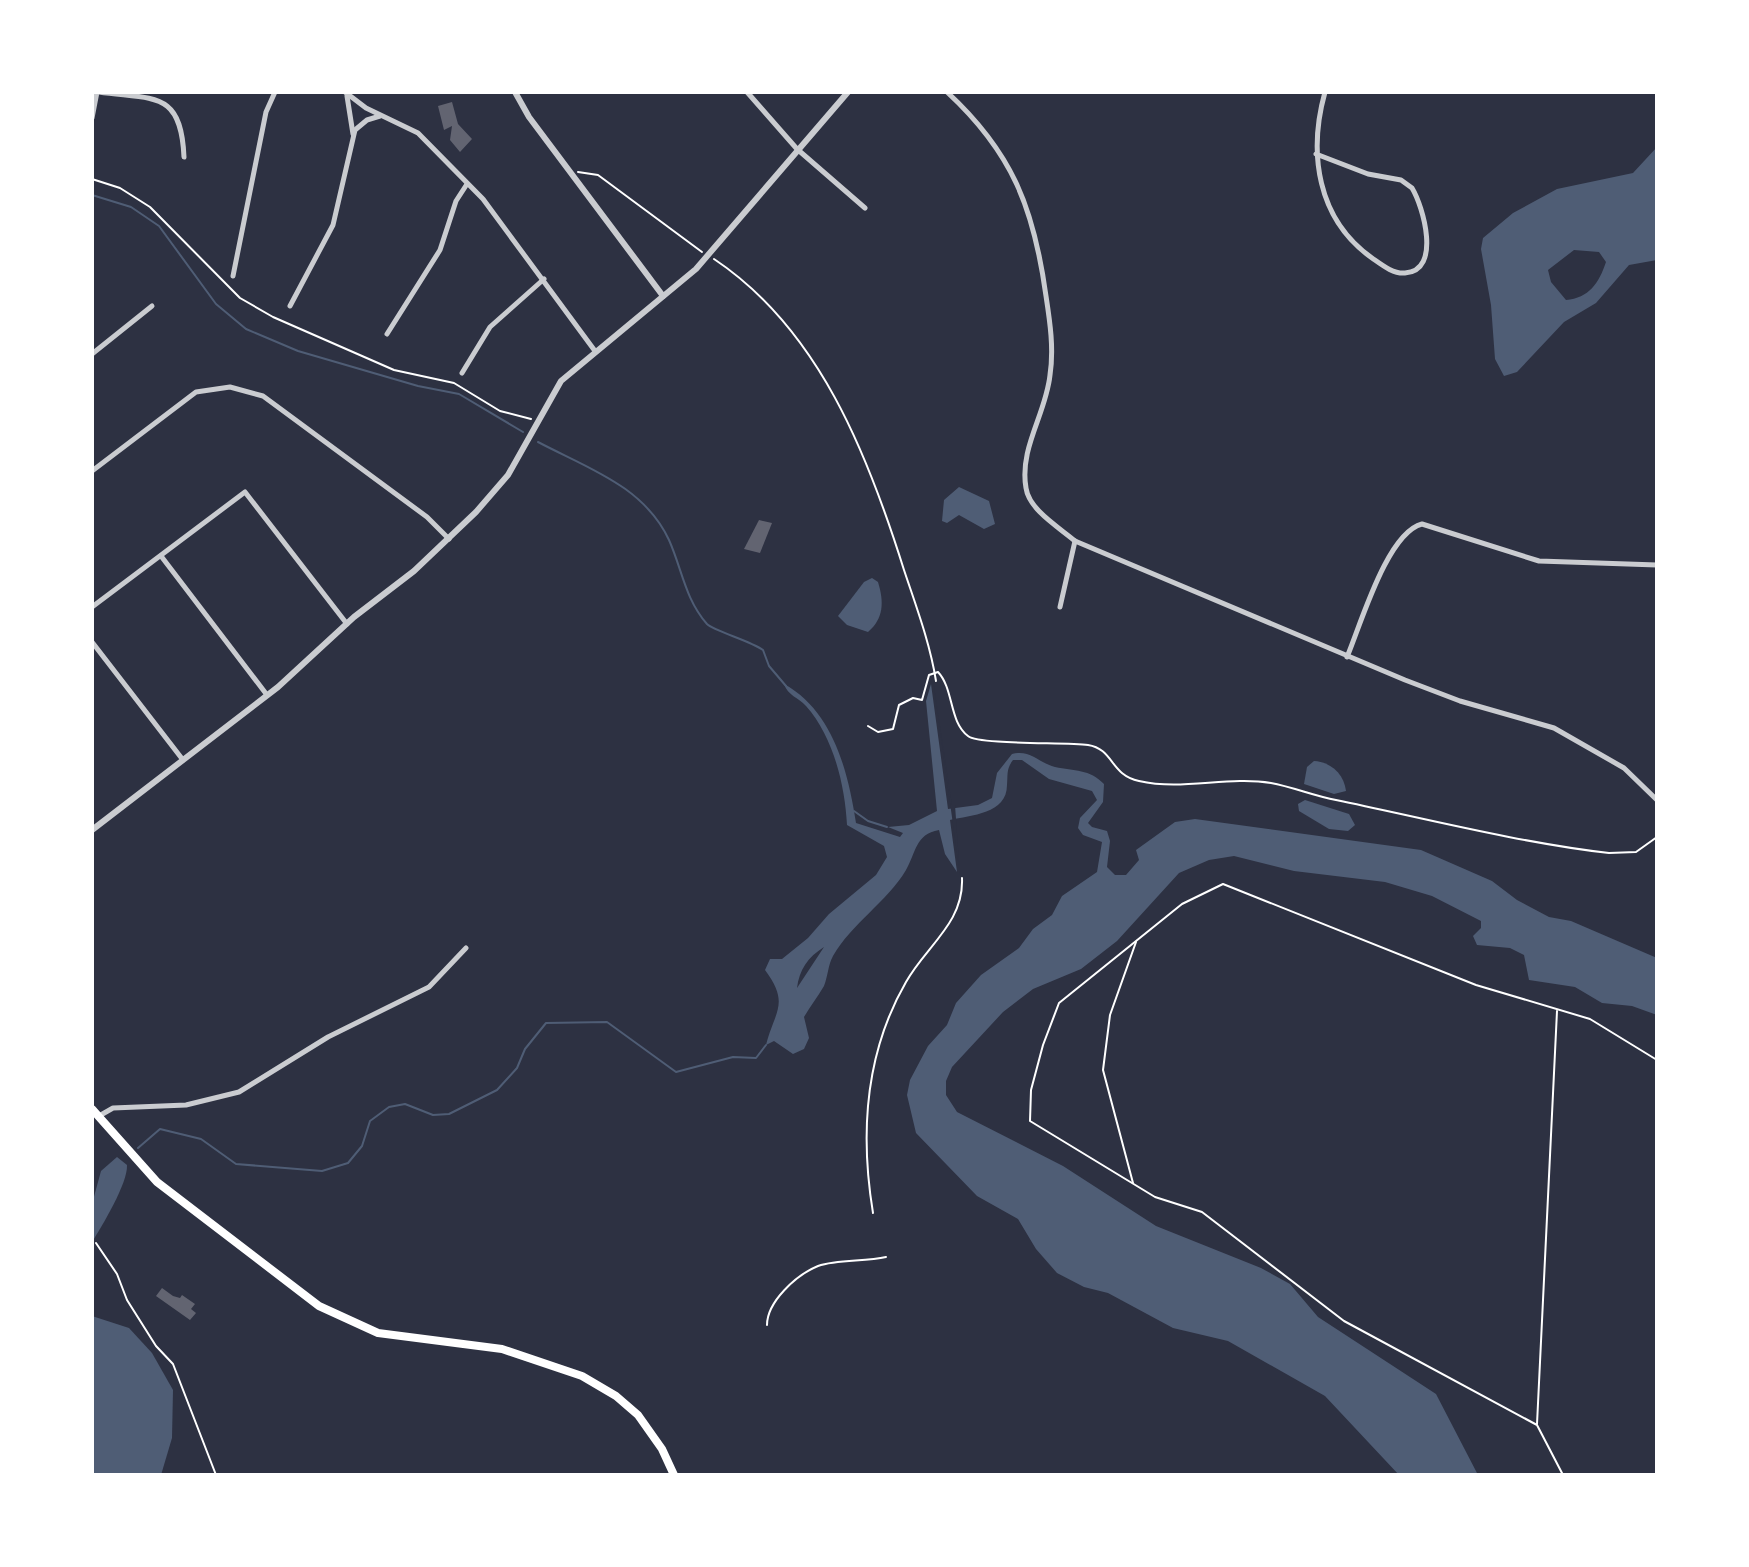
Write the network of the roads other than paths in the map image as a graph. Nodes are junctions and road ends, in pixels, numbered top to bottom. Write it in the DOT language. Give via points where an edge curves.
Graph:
graph roads {
  1 [pos="98,92"];
  2 [pos="275,92"];
  3 [pos="345,92"];
  4 [pos="515,92"];
  5 [pos="747,92"];
  6 [pos="848,92"];
  7 [pos="947,92"];
  8 [pos="1325,92"];
  9 [pos="386,116"];
  10 [pos="92,118"];
  11 [pos="353,137"];
  12 [pos="797,149"];
  13 [pos="1316,154"];
  14 [pos="184,157"];
  15 [pos="467,184"];
  16 [pos="865,208"];
  17 [pos="233,276"];
  18 [pos="544,279"];
  19 [pos="663,296"];
  20 [pos="152,306"];
  21 [pos="290,306"];
  22 [pos="387,334"];
  23 [pos="595,351"];
  24 [pos="92,354"];
  25 [pos="462,373"];
  26 [pos="92,471"];
  27 [pos="449,539"];
  28 [pos="1075,541"];
  29 [pos="160,556"];
  30 [pos="1657,565"];
  31 [pos="92,607"];
  32 [pos="1060,607"];
  33 [pos="347,624"];
  34 [pos="92,642"];
  35 [pos="1347,657"];
  36 [pos="267,695"];
  37 [pos="184,761"];
  38 [pos="1657,800"];
  39 [pos="92,830"];
  40 [pos="466,948"];
  41 [pos="96,1113"];
  42 [pos="674,1475"];
  1 -- 10 [label="street"];
  1 -- 14 [label="street" via="170,107 182,126"];
  2 -- 17 [label="street" via="266,112"];
  3 -- 9 [label="street"];
  3 -- 11 [label="street"];
  4 -- 19 [label="street"];
  5 -- 12 [label="street"];
  6 -- 12 [label="street"];
  7 -- 28 [label="street" via="999,149 1025,198 1039,243 1051,364 1028,447 1026,491"];
  8 -- 13 [label="street"];
  9 -- 11 [label="street" via="362,122"];
  9 -- 15 [label="street" via="418,133"];
  11 -- 21 [label="street" via="333,225"];
  12 -- 16 [label="street"];
  12 -- 19 [label="street" via="708,256"];
  13 -- 13 [label="street" via="1327,204 1354,245 1393,271 1409,273 1420,267 1427,244 1412,188"];
  15 -- 18 [label="street" via="493,209"];
  15 -- 22 [label="street" via="440,250"];
  18 -- 23 [label="street"];
  18 -- 25 [label="street" via="490,327"];
  19 -- 23 [label="street"];
  20 -- 24 [label="street"];
  23 -- 27 [label="street" via="561,381 503,482"];
  26 -- 27 [label="street" via="196,392 237,387 269,399"];
  27 -- 33 [label="street"];
  28 -- 32 [label="street"];
  28 -- 35 [label="street"];
  29 -- 31 [label="street"];
  29 -- 33 [label="street" via="245,492"];
  29 -- 36 [label="street"];
  30 -- 35 [label="street" via="1539,561 1422,524 1413,526 1393,548"];
  33 -- 36 [label="street"];
  34 -- 37 [label="street"];
  35 -- 38 [label="street" via="1460,701 1554,728 1624,768"];
  36 -- 37 [label="street"];
  37 -- 39 [label="street"];
  40 -- 41 [label="street" via="429,987 330,1036 239,1092 194,1104"];
  41 -- 42 [label="main road" via="157,1182 319,1306 378,1333 502,1349 582,1376 638,1415"];
}
